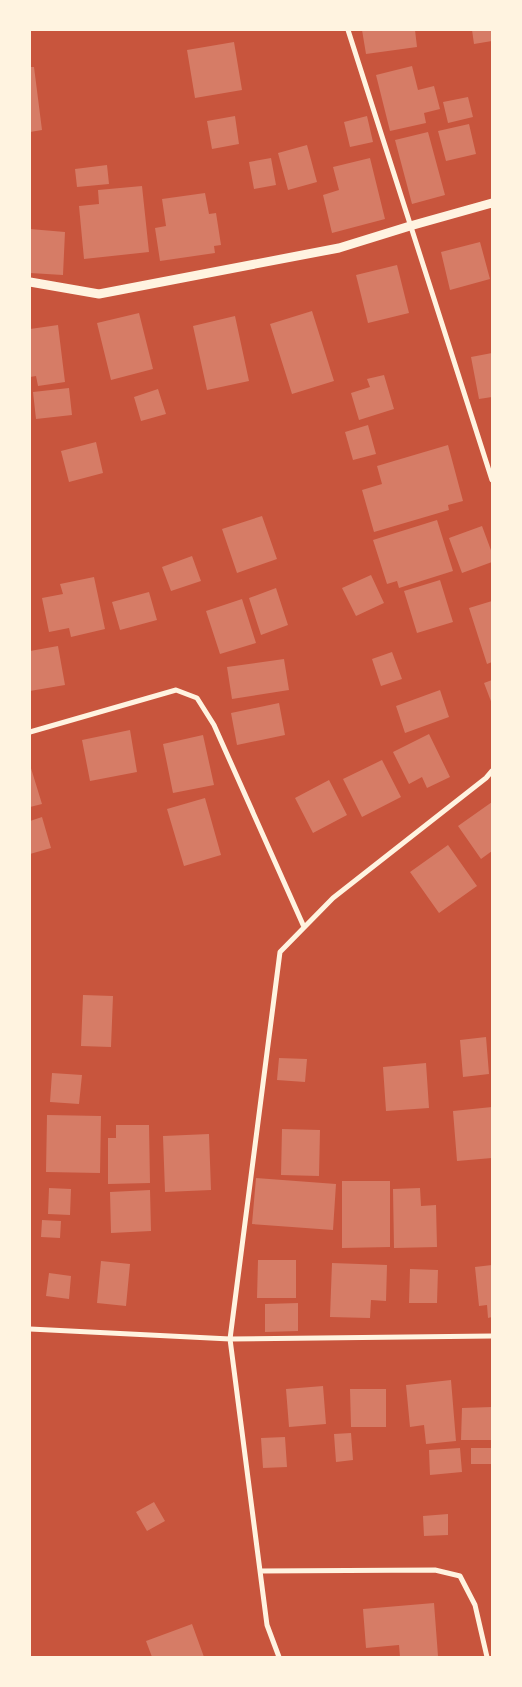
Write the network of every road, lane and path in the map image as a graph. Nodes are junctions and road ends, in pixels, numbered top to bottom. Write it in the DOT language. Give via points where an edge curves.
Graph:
graph roads {
  1 [pos="348,30"];
  2 [pos="492,203"];
  3 [pos="410,226"];
  4 [pos="30,282"];
  5 [pos="492,480"];
  6 [pos="30,732"];
  7 [pos="492,771"];
  8 [pos="304,928"];
  9 [pos="30,1329"];
  10 [pos="492,1336"];
  11 [pos="230,1339"];
  12 [pos="260,1571"];
  13 [pos="279,1657"];
  14 [pos="487,1657"];
  1 -- 3 [label="street"];
  2 -- 3 [label="street"];
  3 -- 4 [label="street" via="339,248 99,294"];
  3 -- 5 [label="street"];
  6 -- 8 [label="street" via="176,690 197,698 214,725"];
  7 -- 8 [label="street" via="333,898"];
  8 -- 11 [label="street" via="280,952"];
  9 -- 11 [label="street"];
  10 -- 11 [label="street"];
  11 -- 12 [label="street"];
  12 -- 13 [label="street" via="267,1625"];
  12 -- 14 [label="street" via="435,1570 460,1576 475,1605"];
}
